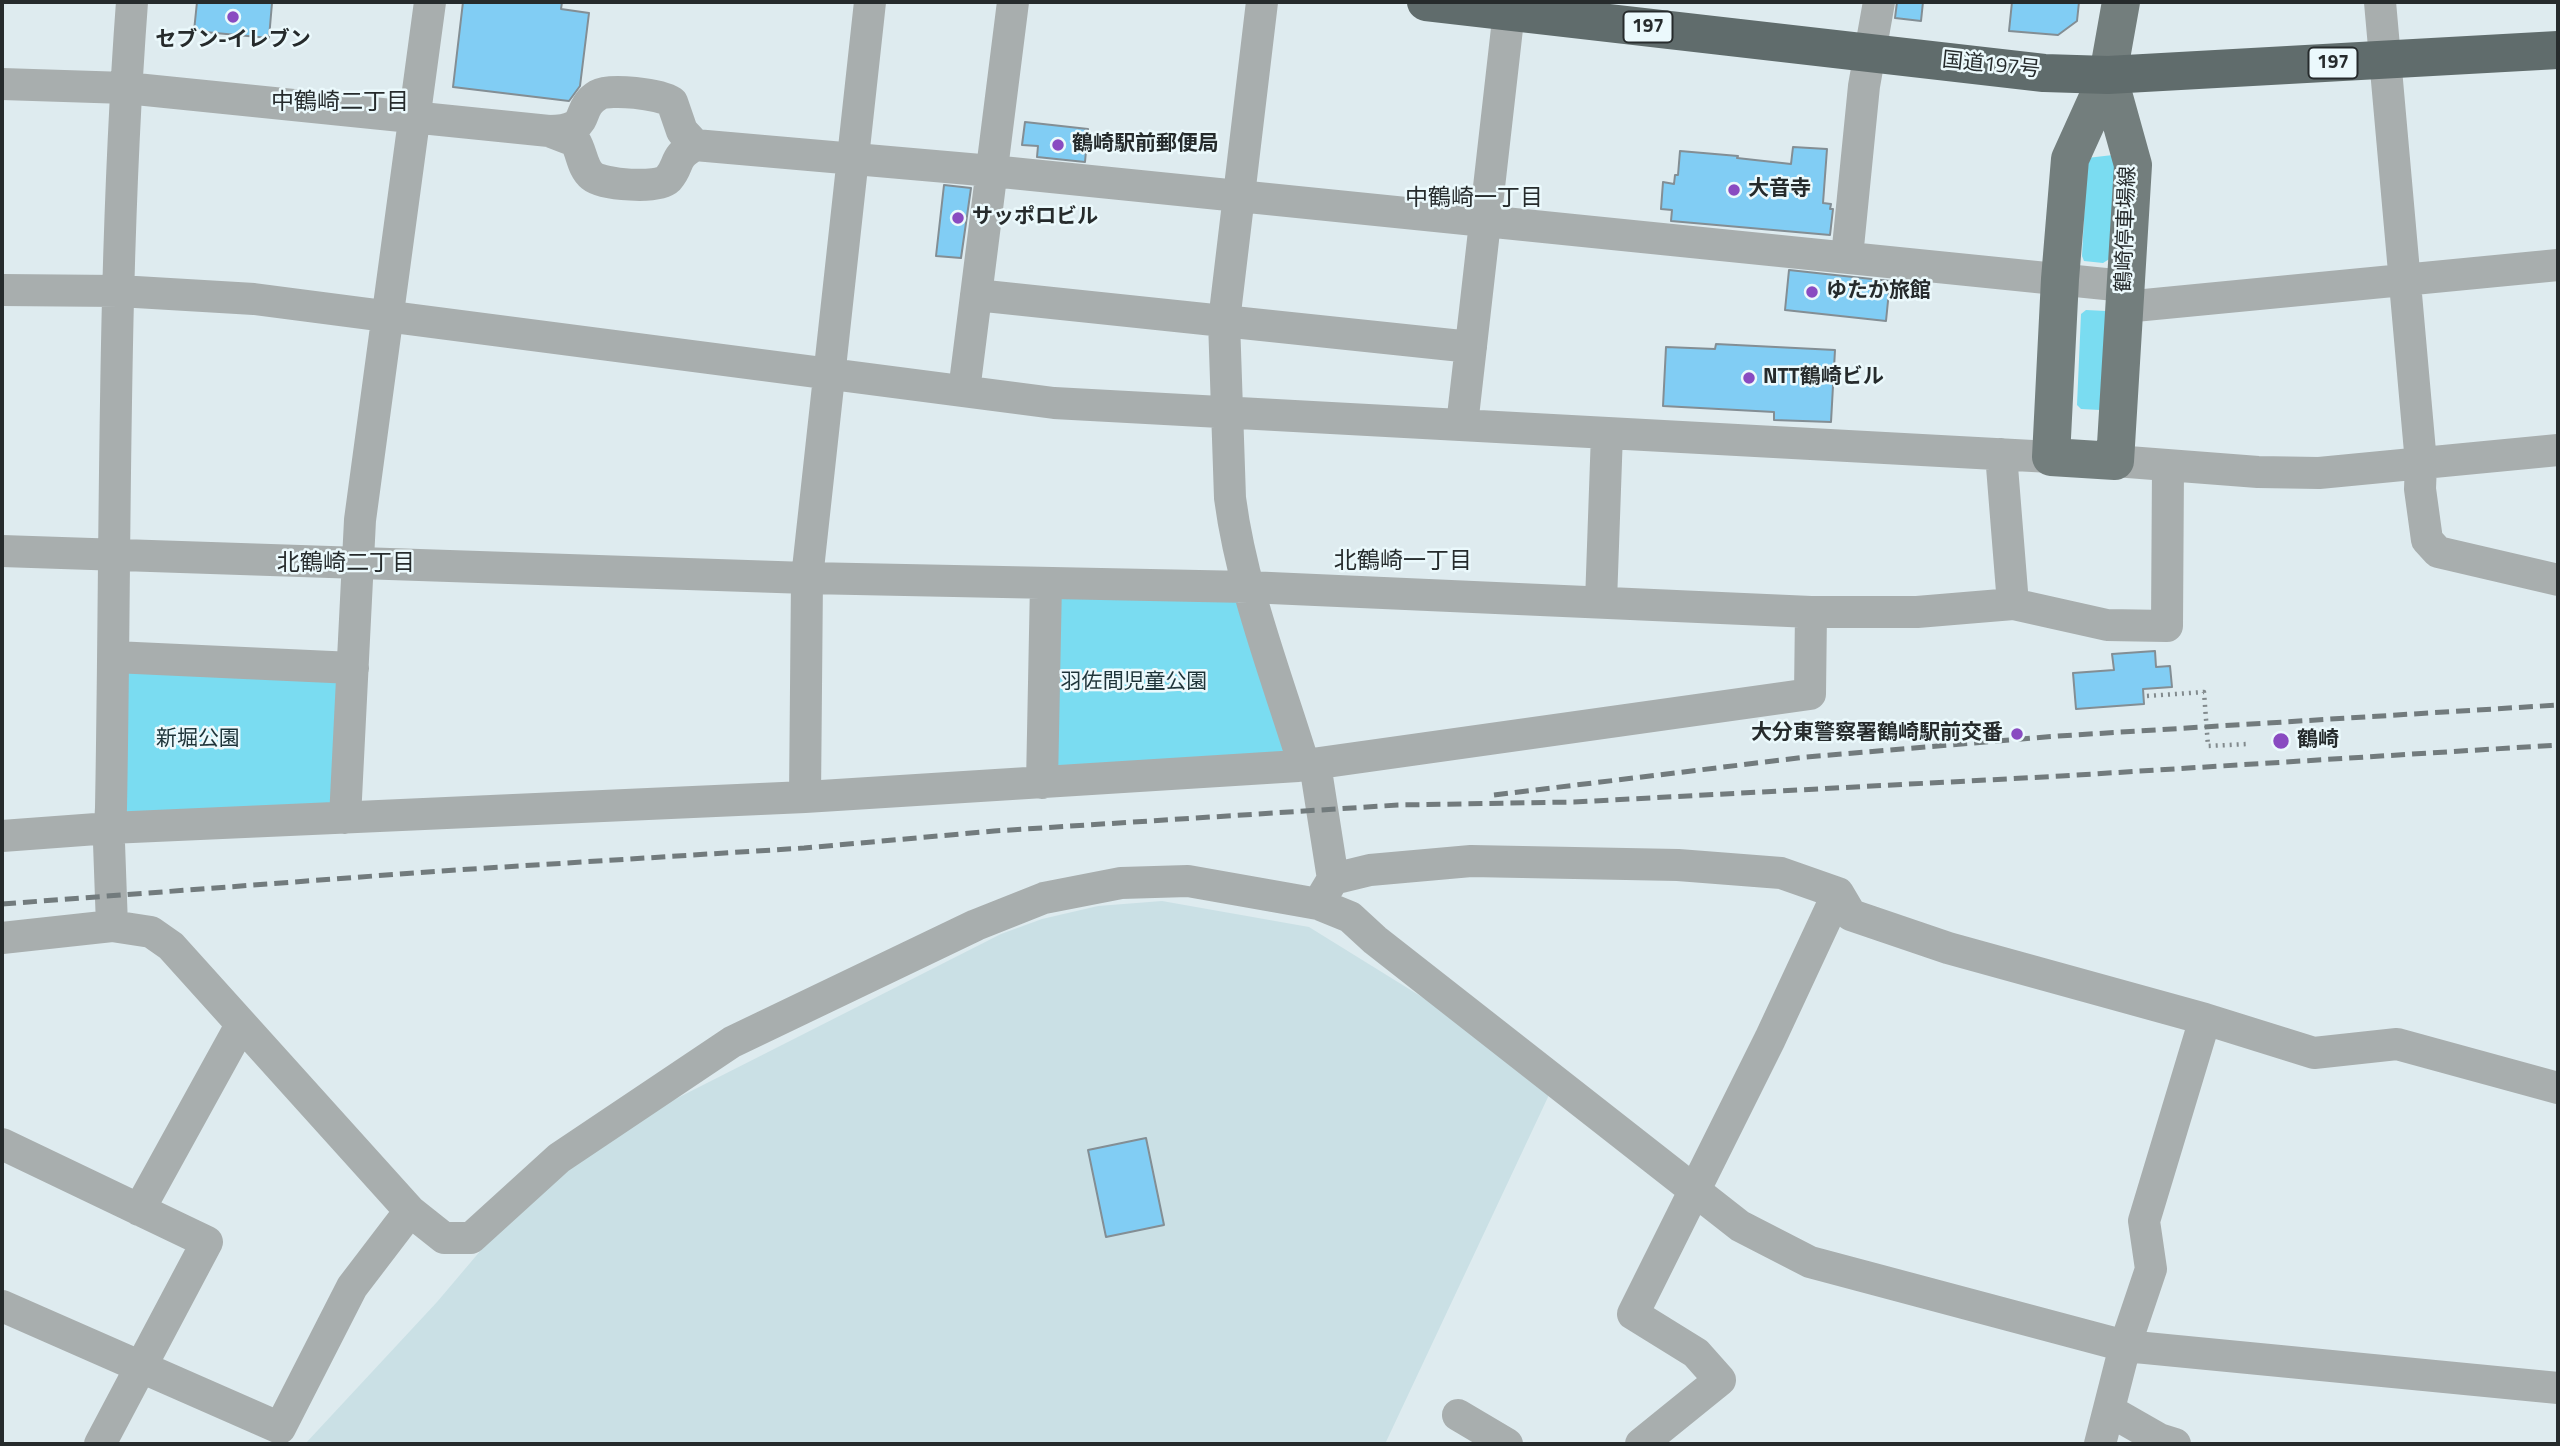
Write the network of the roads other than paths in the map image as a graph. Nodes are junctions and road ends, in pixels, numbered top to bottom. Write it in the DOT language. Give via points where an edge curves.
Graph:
graph roads {
  1 [pos="132,2"];
  2 [pos="430,2"];
  3 [pos="870,2"];
  4 [pos="1013,2"];
  5 [pos="1262,2"];
  6 [pos="1426,2"];
  7 [pos="1879,2"];
  8 [pos="2121,2"];
  9 [pos="2380,2"];
  10 [pos="1510,6"];
  11 [pos="2558,50"];
  12 [pos="1870,52"];
  13 [pos="2385,60"];
  14 [pos="2108,75"];
  15 [pos="2,84"];
  16 [pos="126,88"];
  17 [pos="414,117"];
  18 [pos="549,131"];
  19 [pos="695,145"];
  20 [pos="853,157"];
  21 [pos="992,171"];
  22 [pos="1239,196"];
  23 [pos="1485,221"];
  24 [pos="1847,257"];
  25 [pos="2558,265"];
  26 [pos="2060,279"];
  27 [pos="2404,280"];
  28 [pos="2,290"];
  29 [pos="119,291"];
  30 [pos="976,295"];
  31 [pos="2124,297"];
  32 [pos="387,317"];
  33 [pos="1224,321"];
  34 [pos="1471,348"];
  35 [pos="829,373"];
  36 [pos="964,391"];
  37 [pos="1227,412"];
  38 [pos="1462,425"];
  39 [pos="1607,433"];
  40 [pos="2558,450"];
  41 [pos="2001,454"];
  42 [pos="2051,457"];
  43 [pos="2115,461"];
  44 [pos="2421,463"];
  45 [pos="2168,467"];
  46 [pos="2,551"];
  47 [pos="115,555"];
  48 [pos="357,563"];
  49 [pos="807,578"];
  50 [pos="2558,580"];
  51 [pos="1046,583"];
  52 [pos="1248,587"];
  53 [pos="1601,602"];
  54 [pos="2013,604"];
  55 [pos="1811,612"];
  56 [pos="114,657"];
  57 [pos="352,668"];
  58 [pos="1310,764"];
  59 [pos="1042,782"];
  60 [pos="805,797"];
  61 [pos="111,818"];
  62 [pos="345,818"];
  63 [pos="2,836"];
  64 [pos="1325,891"];
  65 [pos="1838,893"];
  66 [pos="112,926"];
  67 [pos="2,938"];
  68 [pos="2205,1019"];
  69 [pos="242,1025"];
  70 [pos="2558,1088"];
  71 [pos="2,1144"];
  72 [pos="1696,1190"];
  73 [pos="139,1210"];
  74 [pos="410,1211"];
  75 [pos="2,1306"];
  76 [pos="2125,1346"];
  77 [pos="141,1367"];
  78 [pos="2558,1388"];
  79 [pos="2110,1411"];
  80 [pos="1458,1415"];
  81 [pos="100,1444"];
  82 [pos="1507,1444"];
  83 [pos="1641,1444"];
  84 [pos="2100,1444"];
  85 [pos="2175,1444"];
  1 -- 16 [label="street"];
  2 -- 17 [label="street"];
  3 -- 20 [label="street"];
  4 -- 21 [label="street"];
  5 -- 22 [label="street"];
  6 -- 10 [label="highway, 国道197号 / 197"];
  7 -- 12 [label="street"];
  8 -- 14 [label="main road"];
  9 -- 13 [label="street"];
  10 -- 12 [label="highway, 国道197号 / 197"];
  10 -- 23 [label="street"];
  11 -- 13 [label="highway, 国道197号 / 197"];
  12 -- 14 [label="highway, 国道197号 / 197" via="2044,73"];
  12 -- 24 [label="street"];
  13 -- 14 [label="highway, 国道197号 / 197"];
  13 -- 27 [label="street"];
  14 -- 26 [label="main road" via="2070,159"];
  14 -- 31 [label="main road, 鶴崎停車場線" via="2133,164"];
  15 -- 16 [label="street"];
  16 -- 17 [label="street"];
  16 -- 29 [label="street"];
  17 -- 18 [label="street"];
  17 -- 32 [label="street"];
  18 -- 19 [label="street" via="575,141 593,177 621,183 662,183 678,157"];
  18 -- 19 [label="street" via="576,126 601,93 647,94 672,102 682,131"];
  19 -- 20 [label="street"];
  20 -- 21 [label="street"];
  20 -- 35 [label="street"];
  21 -- 22 [label="street"];
  21 -- 30 [label="street"];
  22 -- 23 [label="street"];
  22 -- 33 [label="street"];
  23 -- 24 [label="street"];
  23 -- 34 [label="street"];
  24 -- 26 [label="street"];
  25 -- 27 [label="street"];
  26 -- 31 [label="street"];
  26 -- 42 [label="main road"];
  27 -- 31 [label="street"];
  27 -- 44 [label="street"];
  28 -- 29 [label="street"];
  29 -- 32 [label="street" via="254,299"];
  29 -- 47 [label="street"];
  30 -- 33 [label="street"];
  30 -- 36 [label="street"];
  31 -- 43 [label="main road, 鶴崎停車場線"];
  32 -- 35 [label="street"];
  32 -- 48 [label="street"];
  33 -- 34 [label="street"];
  33 -- 37 [label="street"];
  34 -- 38 [label="street"];
  35 -- 36 [label="street"];
  35 -- 49 [label="street"];
  36 -- 37 [label="street" via="1054,402"];
  37 -- 38 [label="street"];
  37 -- 52 [label="street" via="1233,525"];
  38 -- 39 [label="street"];
  39 -- 41 [label="street"];
  39 -- 53 [label="street"];
  40 -- 44 [label="street"];
  41 -- 42 [label="street"];
  41 -- 54 [label="street"];
  42 -- 43 [label="main road"];
  43 -- 45 [label="street"];
  44 -- 45 [label="street" via="2319,472"];
  44 -- 50 [label="street" via="2427,540 2438,552"];
  45 -- 54 [label="street" via="2167,626 2107,625"];
  46 -- 47 [label="street"];
  47 -- 48 [label="street"];
  47 -- 56 [label="street"];
  48 -- 49 [label="street"];
  48 -- 57 [label="street"];
  49 -- 51 [label="street"];
  49 -- 60 [label="street"];
  51 -- 52 [label="street"];
  51 -- 59 [label="street"];
  52 -- 53 [label="street"];
  52 -- 58 [label="street"];
  53 -- 55 [label="street"];
  54 -- 55 [label="street" via="1917,612"];
  55 -- 58 [label="street" via="1810,694"];
  56 -- 57 [label="street"];
  56 -- 61 [label="street"];
  57 -- 62 [label="street"];
  58 -- 59 [label="street"];
  58 -- 64 [label="street"];
  59 -- 60 [label="street"];
  60 -- 62 [label="street"];
  61 -- 62 [label="street"];
  61 -- 63 [label="street"];
  61 -- 66 [label="street"];
  64 -- 65 [label="street" via="1370,870 1471,862 1678,865 1781,873"];
  64 -- 72 [label="street" via="1375,940"];
  64 -- 74 [label="street" via="1188,881 1121,883 1044,898 976,925 732,1042 559,1158 471,1238 444,1238"];
  65 -- 68 [label="street" via="1851,915 1948,948"];
  65 -- 72 [label="street"];
  66 -- 67 [label="street"];
  66 -- 69 [label="street" via="151,932 171,946"];
  68 -- 70 [label="street" via="2314,1053 2397,1044"];
  68 -- 76 [label="street" via="2144,1221 2151,1269"];
  69 -- 73 [label="street"];
  69 -- 74 [label="street"];
  71 -- 73 [label="street"];
  72 -- 76 [label="street" via="1740,1226 1810,1262"];
  72 -- 83 [label="street" via="1633,1314 1696,1353 1720,1381"];
  73 -- 77 [label="street" via="206,1242"];
  74 -- 77 [label="street" via="352,1287 279,1428"];
  75 -- 77 [label="street"];
  76 -- 78 [label="street"];
  76 -- 79 [label="street"];
  77 -- 81 [label="street"];
  79 -- 84 [label="street"];
  79 -- 85 [label="street"];
  80 -- 82 [label="street"];
}
